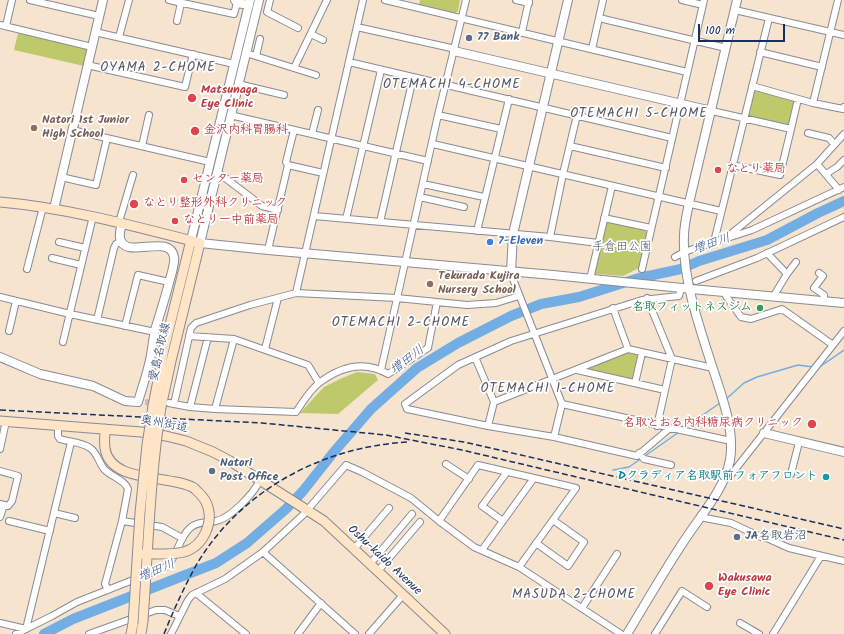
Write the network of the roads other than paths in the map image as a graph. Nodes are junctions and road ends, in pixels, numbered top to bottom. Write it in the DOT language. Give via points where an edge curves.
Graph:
graph roads {
  1 [pos="12,0"];
  2 [pos="30,0"];
  3 [pos="103,0"];
  4 [pos="129,0"];
  5 [pos="169,0"];
  6 [pos="260,0"];
  7 [pos="270,0"];
  8 [pos="327,0"];
  9 [pos="363,0"];
  10 [pos="385,0"];
  11 [pos="419,0"];
  12 [pos="466,0"];
  13 [pos="516,0"];
  14 [pos="568,0"];
  15 [pos="603,0"];
  16 [pos="682,0"];
  17 [pos="737,0"];
  18 [pos="838,0"];
  19 [pos="236,1"];
  20 [pos="529,1"];
  21 [pos="704,2"];
  22 [pos="182,3"];
  23 [pos="250,3"];
  24 [pos="417,8"];
  25 [pos="735,10"];
  26 [pos="99,16"];
  27 [pos="461,18"];
  28 [pos="599,18"];
  29 [pos="769,18"];
  30 [pos="177,21"];
  31 [pos="3,25"];
  32 [pos="358,27"];
  33 [pos="298,28"];
  34 [pos="95,32"];
  35 [pos="522,32"];
  36 [pos="830,32"];
  37 [pos="310,34"];
  38 [pos="844,35"];
  39 [pos="119,37"];
  40 [pos="260,39"];
  41 [pos="323,40"];
  42 [pos="695,40"];
  43 [pos="558,41"];
  44 [pos="92,47"];
  45 [pos="726,48"];
  46 [pos="592,49"];
  47 [pos="454,51"];
  48 [pos="760,52"];
  49 [pos="246,53"];
  50 [pos="193,54"];
  51 [pos="256,56"];
  52 [pos="349,62"];
  53 [pos="234,64"];
  54 [pos="87,66"];
  55 [pos="822,67"];
  56 [pos="294,68"];
  57 [pos="381,70"];
  58 [pos="687,72"];
  59 [pos="550,73"];
  60 [pos="316,75"];
  61 [pos="413,78"];
  62 [pos="238,84"];
  63 [pos="446,85"];
  64 [pos="752,86"];
  65 [pos="284,96"];
  66 [pos="509,99"];
  67 [pos="798,99"];
  68 [pos="813,103"];
  69 [pos="680,104"];
  70 [pos="542,107"];
  71 [pos="844,107"];
  72 [pos="318,110"];
  73 [pos="712,111"];
  74 [pos="149,115"];
  75 [pos="230,115"];
  76 [pos="438,115"];
  77 [pos="577,115"];
  78 [pos="743,118"];
  79 [pos="501,129"];
  80 [pos="791,129"];
  81 [pos="72,130"];
  82 [pos="294,130"];
  83 [pos="808,133"];
  84 [pos="312,134"];
  85 [pos="844,134"];
  86 [pos="106,138"];
  87 [pos="672,138"];
  88 [pos="331,139"];
  89 [pos="432,144"];
  90 [pos="834,144"];
  91 [pos="142,146"];
  92 [pos="363,146"];
  93 [pos="570,146"];
  94 [pos="395,154"];
  95 [pos="494,159"];
  96 [pos="844,160"];
  97 [pos="210,162"];
  98 [pos="428,162"];
  99 [pos="817,164"];
  100 [pos="288,165"];
  101 [pos="732,165"];
  102 [pos="529,166"];
  103 [pos="666,168"];
  104 [pos="216,173"];
  105 [pos="323,173"];
  106 [pos="563,174"];
  107 [pos="826,174"];
  108 [pos="133,175"];
  109 [pos="61,177"];
  110 [pos="423,184"];
  111 [pos="612,186"];
  112 [pos="842,189"];
  113 [pos="420,197"];
  114 [pos="484,197"];
  115 [pos="659,197"];
  116 [pos="0,202"];
  117 [pos="690,203"];
  118 [pos="42,207"];
  119 [pos="464,207"];
  120 [pos="54,209"];
  121 [pos="278,210"];
  122 [pos="721,211"];
  123 [pos="93,216"];
  124 [pos="314,216"];
  125 [pos="844,217"];
  126 [pos="604,218"];
  127 [pos="346,219"];
  128 [pos="380,222"];
  129 [pos="121,223"];
  130 [pos="414,225"];
  131 [pos="651,228"];
  132 [pos="477,230"];
  133 [pos="513,234"];
  134 [pos="550,237"];
  135 [pos="725,238"];
  136 [pos="121,241"];
  137 [pos="195,241"];
  138 [pos="59,242"];
  139 [pos="598,242"];
  140 [pos="714,242"];
  141 [pos="86,248"];
  142 [pos="268,250"];
  143 [pos="767,253"];
  144 [pos="305,254"];
  145 [pos="684,254"];
  146 [pos="675,257"];
  147 [pos="52,258"];
  148 [pos="796,262"];
  149 [pos="405,263"];
  150 [pos="82,265"];
  151 [pos="27,269"];
  152 [pos="642,269"];
  153 [pos="511,272"];
  154 [pos="787,274"];
  155 [pos="823,276"];
  156 [pos="707,277"];
  157 [pos="590,280"];
  158 [pos="169,282"];
  159 [pos="686,285"];
  160 [pos="702,290"];
  161 [pos="726,292"];
  162 [pos="296,293"];
  163 [pos="519,296"];
  164 [pos="0,297"];
  165 [pos="773,297"];
  166 [pos="278,298"];
  167 [pos="397,298"];
  168 [pos="647,298"];
  169 [pos="16,301"];
  170 [pos="824,301"];
  171 [pos="437,302"];
  172 [pos="844,302"];
  173 [pos="613,308"];
  174 [pos="70,314"];
  175 [pos="97,320"];
  176 [pos="126,326"];
  177 [pos="9,331"];
  178 [pos="844,331"];
  179 [pos="155,332"];
  180 [pos="534,333"];
  181 [pos="189,336"];
  182 [pos="208,337"];
  183 [pos="234,339"];
  184 [pos="64,342"];
  185 [pos="833,345"];
  186 [pos="265,349"];
  187 [pos="628,349"];
  188 [pos="642,353"];
  189 [pos="0,357"];
  190 [pos="475,357"];
  191 [pos="672,359"];
  192 [pos="713,368"];
  193 [pos="381,370"];
  194 [pos="577,370"];
  195 [pos="552,379"];
  196 [pos="319,383"];
  197 [pos="635,383"];
  198 [pos="665,390"];
  199 [pos="494,402"];
  200 [pos="157,404"];
  201 [pos="562,404"];
  202 [pos="190,407"];
  203 [pos="215,409"];
  204 [pos="3,421"];
  205 [pos="58,426"];
  206 [pos="488,426"];
  207 [pos="656,426"];
  208 [pos="105,429"];
  209 [pos="673,429"];
  210 [pos="764,433"];
  211 [pos="554,437"];
  212 [pos="731,441"];
  213 [pos="71,442"];
  214 [pos="799,442"];
  215 [pos="0,448"];
  216 [pos="844,452"];
  217 [pos="641,456"];
  218 [pos="446,464"];
  219 [pos="672,465"];
  220 [pos="0,471"];
  221 [pos="507,472"];
  222 [pos="791,474"];
  223 [pos="725,477"];
  224 [pos="534,478"];
  225 [pos="469,479"];
  226 [pos="260,480"];
  227 [pos="2,504"];
  228 [pos="389,508"];
  229 [pos="306,510"];
  230 [pos="54,513"];
  231 [pos="412,514"];
  232 [pos="701,515"];
  233 [pos="0,517"];
  234 [pos="75,518"];
  235 [pos="553,520"];
  236 [pos="9,521"];
  237 [pos="122,521"];
  238 [pos="439,521"];
  239 [pos="503,521"];
  240 [pos="420,522"];
  241 [pos="50,531"];
  242 [pos="182,538"];
  243 [pos="536,543"];
  244 [pos="354,549"];
  245 [pos="482,550"];
  246 [pos="263,552"];
  247 [pos="137,553"];
  248 [pos="148,554"];
  249 [pos="617,554"];
  250 [pos="822,556"];
  251 [pos="844,561"];
  252 [pos="370,564"];
  253 [pos="519,567"];
  254 [pos="378,572"];
  255 [pos="108,590"];
  256 [pos="196,592"];
  257 [pos="404,595"];
  258 [pos="321,604"];
  259 [pos="707,607"];
  260 [pos="582,608"];
  261 [pos="179,616"];
  262 [pos="0,623"];
  263 [pos="740,623"];
  264 [pos="26,629"];
  265 [pos="16,634"];
  266 [pos="89,634"];
  267 [pos="131,634"];
  268 [pos="141,634"];
  269 [pos="171,634"];
  270 [pos="246,634"];
  271 [pos="298,634"];
  272 [pos="355,634"];
  273 [pos="369,634"];
  274 [pos="445,634"];
  275 [pos="621,634"];
  276 [pos="627,634"];
  277 [pos="655,634"];
  278 [pos="759,634"];
  279 [pos="773,634"];
  1 -- 31 [label="street"];
  2 -- 26 [label="street"];
  3 -- 26 [label="street"];
  4 -- 39 [label="street"];
  5 -- 22 [label="street"];
  6 -- 49 [label="street"];
  7 -- 33 [label="street" via="267,12"];
  8 -- 37 [label="street"];
  9 -- 32 [label="street"];
  10 -- 24 [label="street"];
  11 -- 24 [label="street"];
  12 -- 27 [label="street"];
  13 -- 20 [label="street"];
  14 -- 43 [label="street"];
  15 -- 28 [label="street"];
  16 -- 21 [label="street"];
  17 -- 25 [label="street"];
  18 -- 36 [label="street"];
  19 -- 22 [label="street" via="234,14"];
  19 -- 23 [label="street"];
  20 -- 35 [label="street"];
  21 -- 42 [label="street"];
  22 -- 30 [label="street"];
  23 -- 53 [label="street"];
  24 -- 27 [label="street"];
  25 -- 29 [label="street"];
  25 -- 45 [label="street"];
  26 -- 34 [label="street"];
  27 -- 35 [label="street"];
  27 -- 47 [label="street"];
  28 -- 42 [label="street"];
  28 -- 46 [label="street"];
  29 -- 36 [label="street"];
  29 -- 48 [label="street"];
  31 -- 44 [label="street"];
  32 -- 47 [label="street" via="451,48"];
  32 -- 52 [label="street"];
  34 -- 39 [label="street"];
  34 -- 44 [label="street"];
  35 -- 43 [label="street"];
  36 -- 38 [label="street"];
  36 -- 55 [label="street"];
  37 -- 41 [label="street"];
  37 -- 56 [label="street"];
  39 -- 50 [label="street"];
  40 -- 51 [label="street"];
  42 -- 45 [label="street"];
  42 -- 58 [label="street"];
  43 -- 46 [label="street"];
  43 -- 59 [label="street"];
  44 -- 54 [label="street"];
  45 -- 73 [label="street"];
  46 -- 58 [label="street"];
  47 -- 59 [label="street"];
  47 -- 63 [label="street"];
  48 -- 55 [label="street"];
  48 -- 64 [label="street"];
  49 -- 51 [label="street"];
  49 -- 62 [label="street"];
  50 -- 53 [label="street"];
  50 -- 54 [label="street" via="185,87"];
  51 -- 56 [label="street"];
  52 -- 57 [label="street"];
  52 -- 88 [label="street"];
  53 -- 97 [label="street"];
  54 -- 81 [label="street"];
  55 -- 68 [label="street"];
  56 -- 60 [label="street"];
  57 -- 61 [label="street"];
  57 -- 92 [label="street"];
  58 -- 69 [label="street"];
  59 -- 69 [label="street"];
  59 -- 70 [label="street"];
  61 -- 63 [label="street"];
  61 -- 94 [label="street"];
  62 -- 65 [label="street"];
  62 -- 75 [label="street"];
  63 -- 66 [label="street"];
  63 -- 76 [label="street"];
  64 -- 67 [label="street"];
  64 -- 78 [label="street"];
  66 -- 70 [label="street"];
  66 -- 79 [label="street"];
  67 -- 68 [label="street"];
  67 -- 80 [label="street"];
  68 -- 71 [label="street" via="843,109"];
  69 -- 73 [label="street"];
  69 -- 87 [label="street"];
  70 -- 77 [label="street"];
  70 -- 102 [label="street"];
  72 -- 84 [label="street"];
  73 -- 78 [label="street"];
  73 -- 117 [label="street"];
  74 -- 91 [label="street"];
  75 -- 82 [label="street"];
  75 -- 104 [label="street"];
  76 -- 79 [label="street"];
  76 -- 89 [label="street"];
  77 -- 87 [label="street"];
  77 -- 93 [label="street"];
  78 -- 80 [label="street"];
  78 -- 101 [label="street"];
  79 -- 95 [label="street"];
  80 -- 101 [label="street" via="780,175"];
  81 -- 86 [label="street"];
  81 -- 109 [label="street"];
  82 -- 84 [label="street"];
  82 -- 100 [label="street" via="286,162"];
  83 -- 90 [label="street" via="829,138"];
  84 -- 88 [label="street"];
  85 -- 90 [label="street"];
  86 -- 91 [label="street"];
  86 -- 109 [label="street" via="96,185"];
  87 -- 103 [label="street"];
  88 -- 92 [label="street"];
  88 -- 105 [label="street"];
  89 -- 95 [label="street"];
  89 -- 98 [label="street"];
  90 -- 99 [label="street"];
  91 -- 97 [label="street"];
  92 -- 94 [label="street"];
  92 -- 127 [label="street"];
  93 -- 103 [label="street"];
  93 -- 106 [label="street"];
  94 -- 98 [label="street"];
  94 -- 128 [label="street"];
  95 -- 102 [label="street"];
  95 -- 114 [label="street"];
  96 -- 107 [label="street"];
  97 -- 137 [label="street"];
  98 -- 110 [label="street"];
  99 -- 107 [label="street"];
  99 -- 135 [label="street"];
  100 -- 105 [label="street"];
  100 -- 121 [label="street"];
  101 -- 122 [label="street"];
  102 -- 106 [label="street"];
  102 -- 133 [label="street"];
  103 -- 115 [label="street"];
  104 -- 121 [label="street" via="262,206"];
  104 -- 137 [label="street"];
  105 -- 124 [label="street"];
  106 -- 111 [label="street"];
  106 -- 134 [label="street"];
  107 -- 112 [label="street"];
  108 -- 129 [label="street"];
  109 -- 120 [label="street"];
  110 -- 113 [label="street"];
  110 -- 114 [label="street"];
  111 -- 115 [label="street"];
  111 -- 126 [label="street"];
  112 -- 135 [label="street" via="752,230"];
  113 -- 119 [label="street"];
  113 -- 130 [label="street"];
  114 -- 132 [label="street"];
  115 -- 117 [label="street"];
  115 -- 131 [label="street"];
  116 -- 118 [label="main road"];
  117 -- 122 [label="street"];
  117 -- 145 [label="street" via="684,229"];
  118 -- 120 [label="main road"];
  118 -- 151 [label="street"];
  120 -- 123 [label="main road"];
  121 -- 142 [label="street"];
  122 -- 140 [label="street"];
  123 -- 129 [label="main road"];
  123 -- 141 [label="street"];
  124 -- 127 [label="street"];
  124 -- 144 [label="street"];
  125 -- 143 [label="street"];
  126 -- 131 [label="street"];
  126 -- 139 [label="street"];
  127 -- 128 [label="street"];
  128 -- 130 [label="street"];
  129 -- 136 [label="street"];
  129 -- 137 [label="main road"];
  130 -- 132 [label="street"];
  130 -- 149 [label="street"];
  131 -- 152 [label="street"];
  132 -- 133 [label="street"];
  133 -- 134 [label="street"];
  133 -- 153 [label="street"];
  134 -- 139 [label="street"];
  135 -- 140 [label="street"];
  136 -- 158 [label="street" via="130,247 163,246 171,250 174,260"];
  136 -- 175 [label="street" via="114,248"];
  137 -- 142 [label="street"];
  137 -- 200 [label="main road, 愛島名取線"];
  138 -- 141 [label="street"];
  139 -- 157 [label="street"];
  140 -- 145 [label="street"];
  141 -- 150 [label="street"];
  142 -- 144 [label="street"];
  143 -- 154 [label="street"];
  143 -- 156 [label="street"];
  144 -- 149 [label="street"];
  144 -- 162 [label="street"];
  145 -- 146 [label="street"];
  145 -- 159 [label="street"];
  147 -- 150 [label="street"];
  148 -- 154 [label="street"];
  149 -- 153 [label="street"];
  149 -- 167 [label="street"];
  150 -- 174 [label="street"];
  153 -- 157 [label="street"];
  153 -- 163 [label="street"];
  154 -- 165 [label="street"];
  155 -- 170 [label="street" via="814,288 824,295"];
  156 -- 159 [label="street"];
  156 -- 160 [label="street"];
  157 -- 159 [label="street"];
  158 -- 176 [label="street" via="138,275"];
  158 -- 179 [label="street"];
  159 -- 160 [label="street"];
  159 -- 168 [label="street" via="679,296"];
  159 -- 192 [label="street"];
  160 -- 161 [label="street"];
  161 -- 165 [label="street"];
  161 -- 185 [label="street" via="726,296 741,317 751,319 782,309"];
  162 -- 166 [label="street"];
  162 -- 167 [label="street"];
  163 -- 171 [label="street" via="496,303 467,305"];
  163 -- 180 [label="street"];
  164 -- 169 [label="street"];
  165 -- 170 [label="street"];
  166 -- 181 [label="street" via="196,323 191,328"];
  166 -- 186 [label="street"];
  167 -- 171 [label="street"];
  167 -- 193 [label="street"];
  168 -- 173 [label="street"];
  168 -- 191 [label="street"];
  169 -- 174 [label="street"];
  169 -- 177 [label="street"];
  170 -- 172 [label="street"];
  171 -- 193 [label="street" via="428,348 388,374"];
  173 -- 180 [label="street"];
  173 -- 187 [label="street"];
  174 -- 175 [label="street"];
  174 -- 184 [label="street"];
  175 -- 176 [label="street"];
  176 -- 179 [label="street"];
  178 -- 185 [label="street"];
  179 -- 200 [label="street" via="150,361"];
  180 -- 190 [label="street"];
  180 -- 195 [label="street"];
  181 -- 182 [label="street"];
  181 -- 200 [label="street"];
  182 -- 183 [label="street"];
  182 -- 202 [label="street"];
  183 -- 186 [label="street"];
  183 -- 203 [label="street"];
  185 -- 210 [label="street"];
  186 -- 196 [label="street" via="308,365"];
  187 -- 188 [label="street"];
  187 -- 194 [label="street"];
  188 -- 191 [label="street"];
  188 -- 197 [label="street"];
  189 -- 200 [label="street" via="40,374 93,386 125,401"];
  190 -- 199 [label="street"];
  190 -- 206 [label="street" via="458,365 406,404 407,409"];
  191 -- 192 [label="street"];
  191 -- 198 [label="street"];
  192 -- 212 [label="street" via="728,420"];
  193 -- 196 [label="street" via="354,366 341,370"];
  194 -- 195 [label="street"];
  194 -- 197 [label="street"];
  195 -- 199 [label="street"];
  195 -- 201 [label="street"];
  196 -- 203 [label="street" via="296,412"];
  197 -- 198 [label="street"];
  198 -- 207 [label="street"];
  199 -- 206 [label="street"];
  200 -- 202 [label="street"];
  200 -- 247 [label="main road, 愛島名取線, bridge" via="147,445"];
  200 -- 248 [label="main road, 愛島名取線, bridge"];
  201 -- 207 [label="street"];
  201 -- 211 [label="street"];
  202 -- 203 [label="street"];
  204 -- 205 [label="main road, 奥州街道"];
  204 -- 215 [label="street"];
  205 -- 208 [label="main road, 奥州街道"];
  205 -- 213 [label="street" via="60,439"];
  206 -- 211 [label="street"];
  207 -- 209 [label="street"];
  208 -- 226 [label="main road, 奥州街道" via="141,432 186,441 230,461"];
  208 -- 248 [label="main road, bridge" via="107,455 118,468 133,475 179,482 194,488 206,503 209,512 208,528 199,543 183,552"];
  209 -- 212 [label="street"];
  209 -- 217 [label="street"];
  210 -- 214 [label="street"];
  210 -- 223 [label="street" via="730,476"];
  211 -- 217 [label="street"];
  212 -- 223 [label="street"];
  213 -- 230 [label="street"];
  213 -- 237 [label="street" via="92,448 105,469 126,485 128,493"];
  214 -- 216 [label="street"];
  214 -- 222 [label="street"];
  217 -- 219 [label="street"];
  218 -- 225 [label="street"];
  220 -- 227 [label="street" via="18,476 12,502 8,506"];
  221 -- 224 [label="street"];
  221 -- 225 [label="street" via="478,465"];
  221 -- 239 [label="street" via="482,506"];
  223 -- 232 [label="street"];
  224 -- 235 [label="street" via="576,488"];
  224 -- 239 [label="street"];
  225 -- 238 [label="street"];
  226 -- 229 [label="main road, 奥州街道"];
  226 -- 242 [label="street" via="252,494 226,517 215,522 200,522 190,528"];
  227 -- 233 [label="street"];
  228 -- 244 [label="street"];
  229 -- 238 [label="street" via="346,465 411,498"];
  229 -- 244 [label="main road, Oshu-kaido Avenue" via="324,521"];
  229 -- 246 [label="street"];
  230 -- 234 [label="street"];
  230 -- 241 [label="street"];
  231 -- 252 [label="street"];
  232 -- 250 [label="street" via="731,523 789,548"];
  232 -- 276 [label="street"];
  235 -- 243 [label="street"];
  235 -- 243 [label="street" via="584,542 568,566"];
  236 -- 241 [label="street"];
  237 -- 242 [label="street" via="162,527"];
  237 -- 255 [label="street" via="105,584"];
  238 -- 245 [label="street"];
  239 -- 245 [label="street"];
  240 -- 254 [label="street"];
  241 -- 264 [label="street"];
  242 -- 255 [label="street" via="175,556 166,567"];
  243 -- 253 [label="street"];
  244 -- 252 [label="main road, Oshu-kaido Avenue"];
  245 -- 253 [label="street"];
  246 -- 256 [label="street" via="225,579"];
  246 -- 258 [label="street"];
  247 -- 248 [label="main road, bridge"];
  247 -- 267 [label="main road, 愛島名取線, bridge"];
  248 -- 268 [label="main road, 愛島名取線, bridge"];
  249 -- 260 [label="street"];
  250 -- 251 [label="street"];
  250 -- 279 [label="street"];
  252 -- 254 [label="main road, Oshu-kaido Avenue"];
  253 -- 260 [label="street"];
  254 -- 257 [label="main road, Oshu-kaido Avenue"];
  255 -- 264 [label="street" via="77,602"];
  256 -- 261 [label="street"];
  256 -- 270 [label="street"];
  257 -- 273 [label="street"];
  257 -- 274 [label="main road, Oshu-kaido Avenue"];
  258 -- 271 [label="street"];
  258 -- 272 [label="street"];
  259 -- 277 [label="street" via="682,591"];
  260 -- 275 [label="street"];
  261 -- 266 [label="street" via="165,610 156,610"];
  261 -- 269 [label="street"];
  262 -- 264 [label="street"];
  263 -- 278 [label="street"];
  264 -- 265 [label="street"];
}
